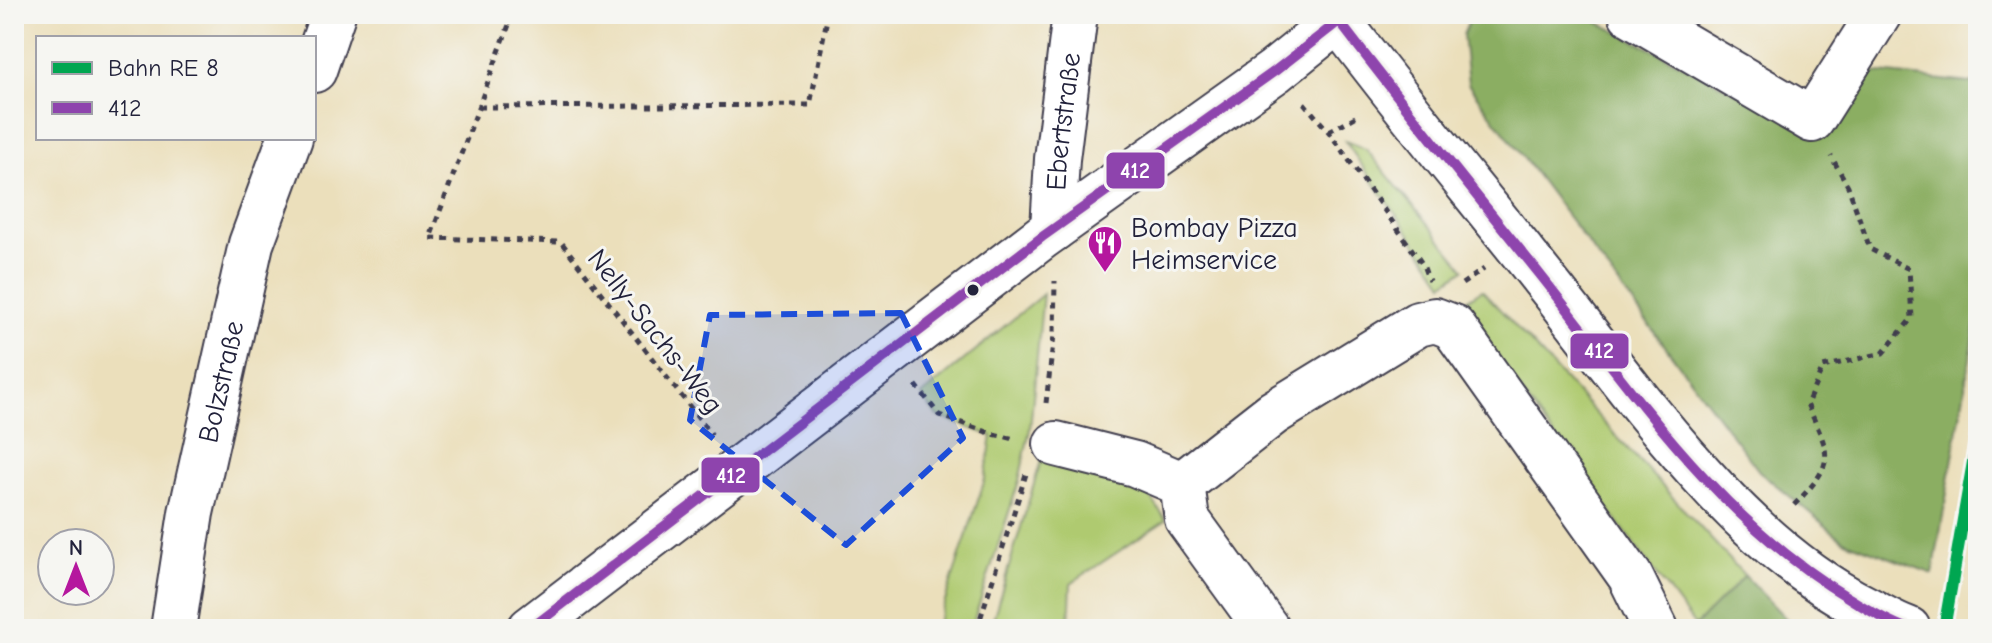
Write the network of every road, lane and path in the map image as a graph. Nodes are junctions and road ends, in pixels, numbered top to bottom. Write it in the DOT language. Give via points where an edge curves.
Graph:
graph roads {
  1 [pos="333,14"];
  2 [pos="513,14"];
  3 [pos="828,14"];
  4 [pos="1075,14"];
  5 [pos="1631,14"];
  6 [pos="1879,14"];
  7 [pos="1342,17"];
  8 [pos="316,64"];
  9 [pos="1275,71"];
  10 [pos="479,107"];
  11 [pos="1812,120"];
  12 [pos="289,140"];
  13 [pos="1053,229"];
  14 [pos="1517,246"];
  15 [pos="1436,311"];
  16 [pos="891,352"];
  17 [pos="1047,443"];
  18 [pos="738,469"];
  19 [pos="1182,484"];
  20 [pos="1763,538"];
  21 [pos="1906,628"];
  22 [pos="173,629"];
  23 [pos="530,629"];
  24 [pos="977,629"];
  25 [pos="1267,629"];
  26 [pos="1656,629"];
  1 -- 8 [label="street"];
  2 -- 10 [label="path, Nelly-Sachs-Weg"];
  3 -- 10 [label="path" via="810,105"];
  4 -- 13 [label="street, Ebertstraße"];
  5 -- 11 [label="street"];
  6 -- 11 [label="street"];
  7 -- 9 [label="street"];
  7 -- 14 [label="street" via="1410,115"];
  9 -- 13 [label="street"];
  9 -- 15 [label="path" via="1329,132 1423,265"];
  10 -- 18 [label="path, Nelly-Sachs-Weg" via="430,238 561,242"];
  11 -- 20 [label="path" via="1848,186 1870,249 1909,269 1912,318 1883,353 1823,367 1807,404 1828,450 1820,479"];
  12 -- 22 [label="street, Bolzstraße" via="251,244 191,513"];
  13 -- 16 [label="street"];
  13 -- 17 [label="path"];
  14 -- 15 [label="path"];
  14 -- 20 [label="street" via="1665,433"];
  15 -- 19 [label="street" via="1273,413"];
  15 -- 26 [label="street" via="1462,339 1630,576"];
  16 -- 17 [label="path" via="939,415 993,434"];
  16 -- 18 [label="street"];
  17 -- 19 [label="street" via="1135,464"];
  17 -- 24 [label="path"];
  18 -- 23 [label="street"];
  19 -- 25 [label="street" via="1187,519"];
  20 -- 21 [label="street" via="1836,594"];
}
